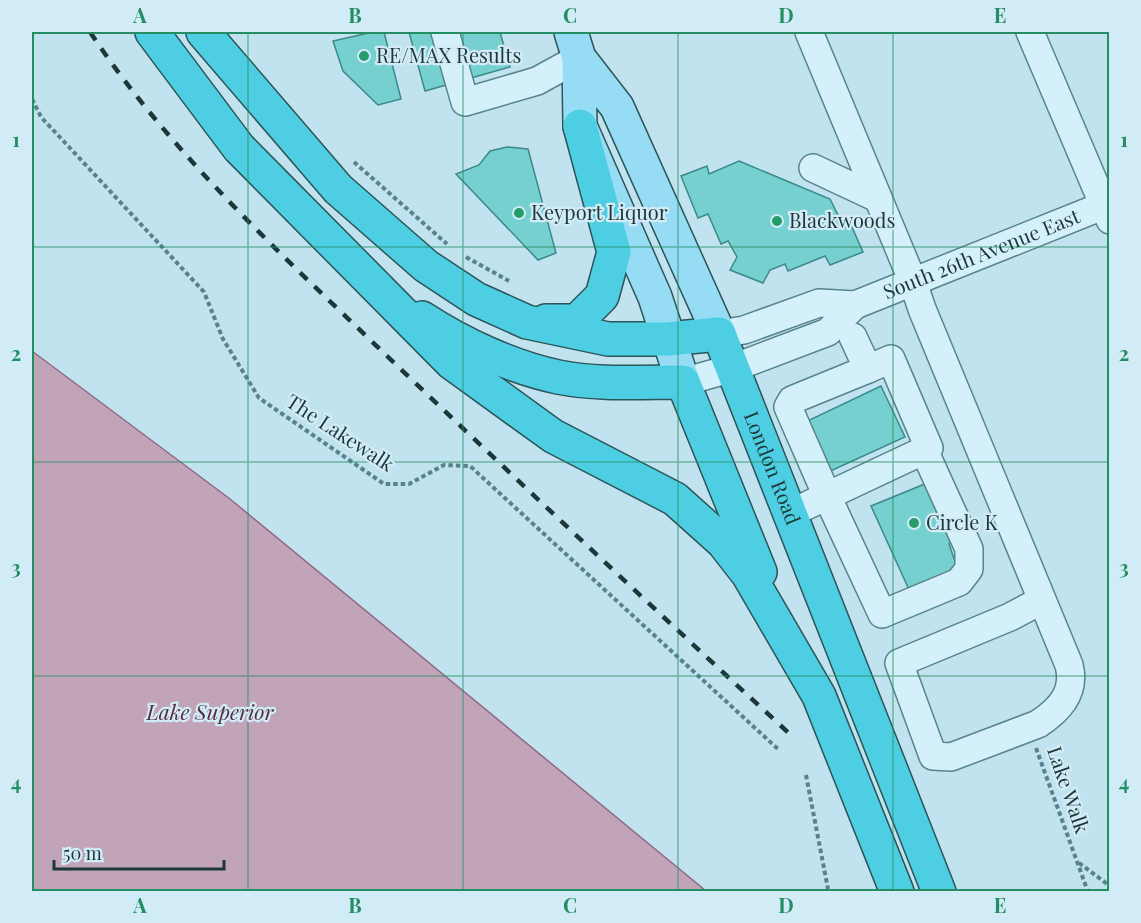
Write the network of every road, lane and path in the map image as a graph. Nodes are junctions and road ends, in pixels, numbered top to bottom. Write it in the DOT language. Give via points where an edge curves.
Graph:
graph roads {
  1 [pos="152,32"];
  2 [pos="203,32"];
  3 [pos="445,32"];
  4 [pos="809,32"];
  5 [pos="1030,32"];
  6 [pos="575,45"];
  7 [pos="32,99"];
  8 [pos="580,126"];
  9 [pos="352,160"];
  10 [pos="813,168"];
  11 [pos="878,198"];
  12 [pos="1108,209"];
  13 [pos="452,248"];
  14 [pos="461,254"];
  15 [pos="913,282"];
  16 [pos="517,286"];
  17 [pos="378,288"];
  18 [pos="855,305"];
  19 [pos="527,322"];
  20 [pos="719,334"];
  21 [pos="853,337"];
  22 [pos="668,339"];
  23 [pos="734,368"];
  24 [pos="868,369"];
  25 [pos="683,382"];
  26 [pos="924,450"];
  27 [pos="827,496"];
  28 [pos="789,514"];
  29 [pos="1042,600"];
  30 [pos="819,696"];
  31 [pos="1033,726"];
  32 [pos="779,750"];
  33 [pos="806,775"];
  34 [pos="1078,862"];
  35 [pos="1110,886"];
  36 [pos="828,889"];
  37 [pos="897,891"];
  38 [pos="939,891"];
  39 [pos="1088,891"];
  1 -- 17 [label="highway" via="239,148"];
  2 -- 19 [label="highway" via="338,189 426,266 476,299"];
  3 -- 6 [label="street" via="465,102 537,81"];
  4 -- 11 [label="street"];
  5 -- 12 [label="street"];
  6 -- 8 [label="main road"];
  6 -- 20 [label="main road, London Road" via="617,107"];
  7 -- 32 [label="path, The Lakewalk" via="41,117 204,292 223,339 259,398 384,484 409,484 444,465 470,465"];
  8 -- 19 [label="highway" via="614,252 602,296 577,321"];
  8 -- 22 [label="main road" via="655,297"];
  9 -- 13 [label="path"];
  10 -- 11 [label="street"];
  11 -- 15 [label="street"];
  12 -- 15 [label="street, South 26th Avenue East"];
  14 -- 16 [label="path"];
  15 -- 18 [label="street, South 26th Avenue East"];
  15 -- 29 [label="street"];
  17 -- 25 [label="highway" via="433,325 491,355 558,377 604,382"];
  17 -- 30 [label="highway" via="452,363 522,416 553,436 656,487 700,519 748,574"];
  18 -- 20 [label="street, South 26th Avenue East" via="819,303 744,330"];
  18 -- 23 [label="street, South 26th Avenue East" via="828,332"];
  19 -- 22 [label="highway" via="608,339"];
  20 -- 22 [label="highway"];
  20 -- 23 [label="highway, London Road"];
  21 -- 24 [label="street"];
  22 -- 25 [label="main road"];
  23 -- 25 [label="street, South 26th Avenue East"];
  23 -- 28 [label="highway, London Road"];
  24 -- 26 [label="street" via="891,359 929,447"];
  24 -- 27 [label="street" via="792,400 788,407"];
  25 -- 30 [label="highway" via="773,604"];
  26 -- 27 [label="street"];
  26 -- 27 [label="street" via="969,549 969,568 959,582 882,614"];
  27 -- 28 [label="street"];
  28 -- 38 [label="highway, London Road"];
  29 -- 31 [label="street" via="1069,665 1071,686 1058,708"];
  29 -- 31 [label="street" via="899,663 933,756 951,757"];
  30 -- 37 [label="highway"];
  31 -- 34 [label="path, Lake Walk" via="1037,754"];
  33 -- 36 [label="path"];
  34 -- 35 [label="path"];
  34 -- 39 [label="path"];
}
